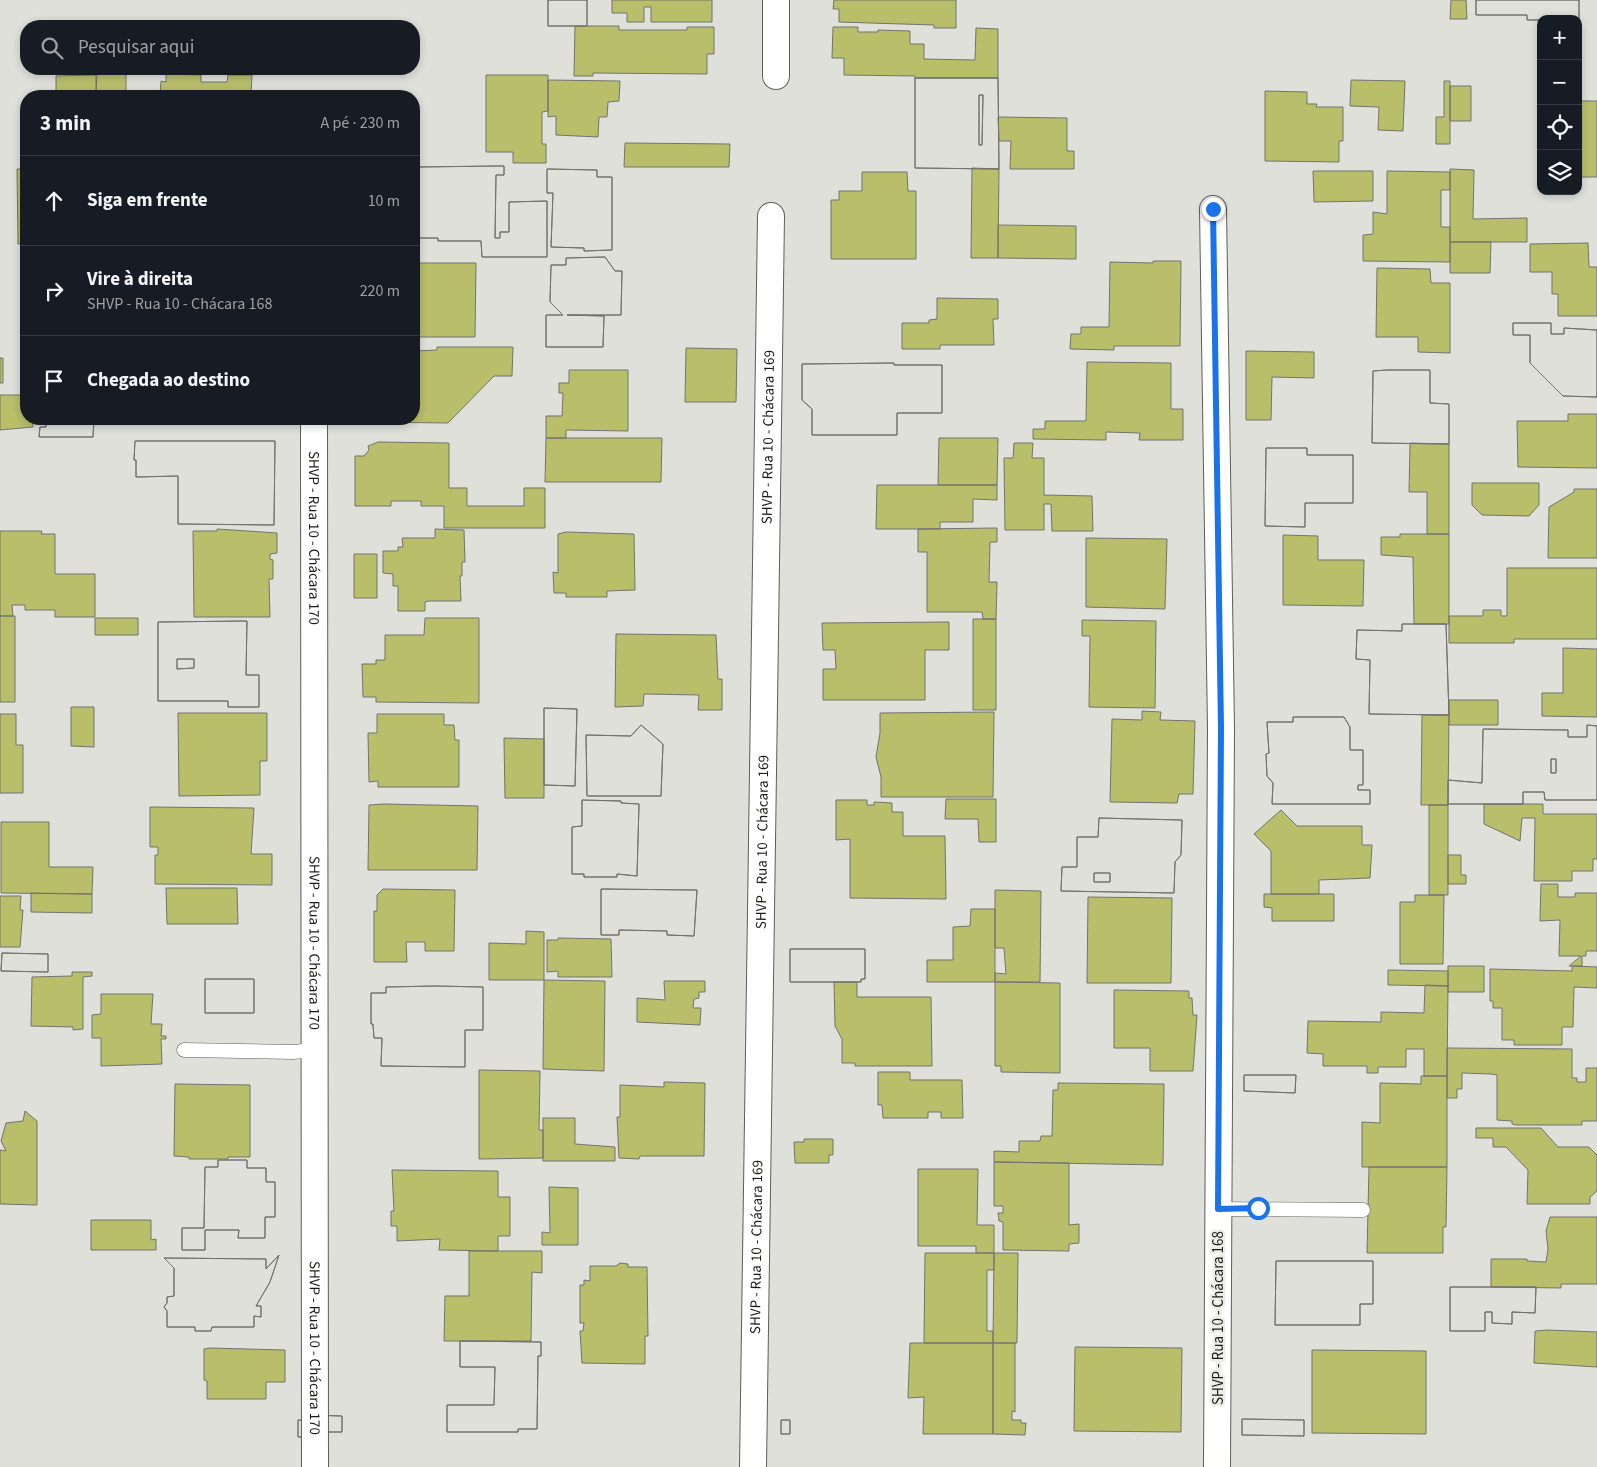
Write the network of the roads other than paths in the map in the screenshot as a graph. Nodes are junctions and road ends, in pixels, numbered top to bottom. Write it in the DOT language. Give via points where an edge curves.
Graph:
graph roads {
  1 [pos="776,0"];
  2 [pos="776,76"];
  3 [pos="1213,209"];
  4 [pos="771,216"];
  5 [pos="314,425"];
  6 [pos="184,1050"];
  7 [pos="314,1050"];
  8 [pos="1218,1209"];
  9 [pos="1363,1210"];
  10 [pos="315,1467"];
  11 [pos="753,1467"];
  12 [pos="1217,1467"];
  1 -- 2 [label="street"];
  3 -- 8 [label="street, SHVP - Rua 10 - Chácara 168" via="1221,728"];
  4 -- 11 [label="street, SHVP - Rua 10 - Chácara 169"];
  5 -- 7 [label="street, SHVP - Rua 10 - Chácara 170"];
  6 -- 7 [label="lane"];
  7 -- 10 [label="street, SHVP - Rua 10 - Chácara 170"];
  8 -- 9 [label="lane"];
  8 -- 12 [label="street, SHVP - Rua 10 - Chácara 168"];
}
